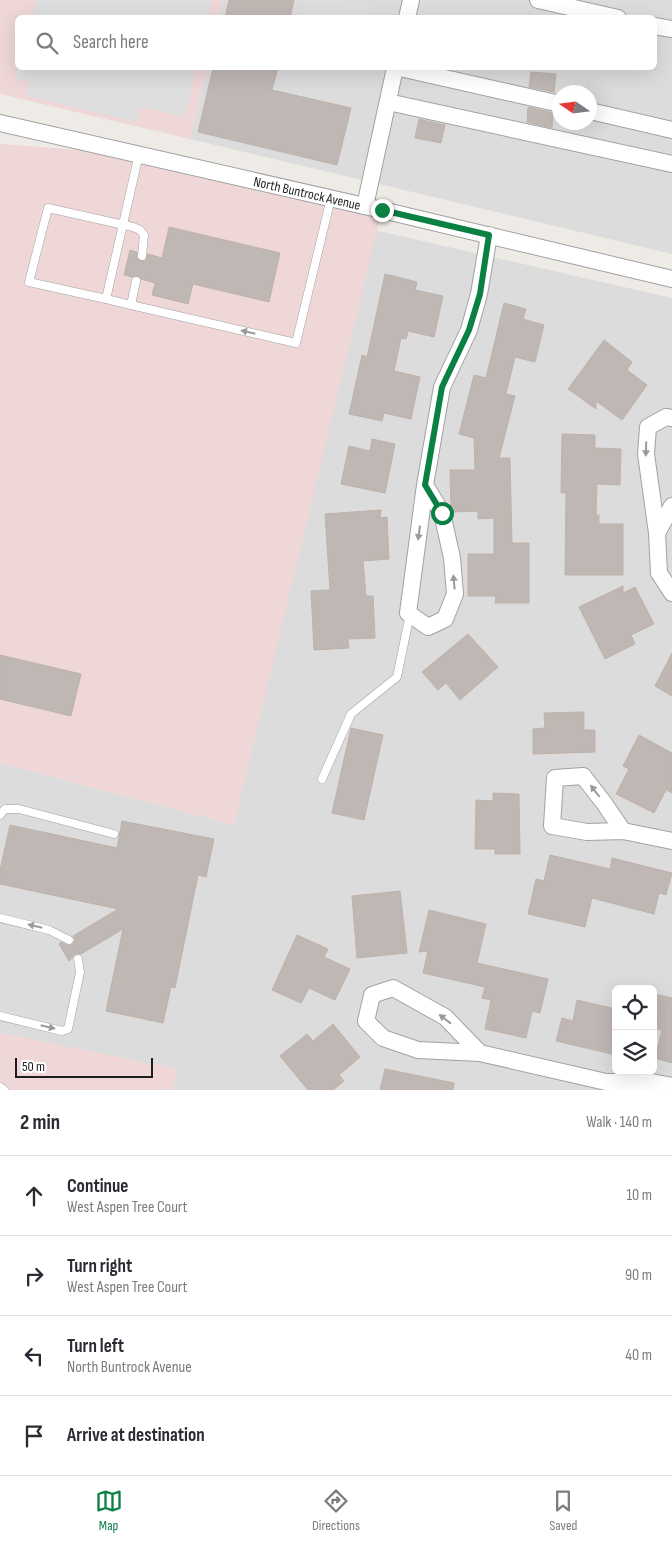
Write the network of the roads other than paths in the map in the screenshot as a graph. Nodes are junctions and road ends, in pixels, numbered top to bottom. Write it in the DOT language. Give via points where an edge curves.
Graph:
graph roads {
  1 [pos="411,0"];
  2 [pos="538,0"];
  3 [pos="408,15"];
  4 [pos="605,15"];
  5 [pos="657,26"];
  6 [pos="672,29"];
  7 [pos="395,70"];
  8 [pos="409,70"];
  9 [pos="388,102"];
  10 [pos="552,102"];
  11 [pos="597,113"];
  12 [pos="0,123"];
  13 [pos="672,130"];
  14 [pos="140,154"];
  15 [pos="672,164"];
  16 [pos="331,198"];
  17 [pos="365,206"];
  18 [pos="123,224"];
  19 [pos="489,235"];
  20 [pos="142,256"];
  21 [pos="672,279"];
  22 [pos="136,281"];
  23 [pos="106,299"];
  24 [pos="131,305"];
  25 [pos="672,418"];
  26 [pos="425,485"];
  27 [pos="672,506"];
  28 [pos="657,534"];
  29 [pos="672,593"];
  30 [pos="410,614"];
  31 [pos="322,779"];
  32 [pos="0,815"];
  33 [pos="623,831"];
  34 [pos="114,834"];
  35 [pos="672,841"];
  36 [pos="0,918"];
  37 [pos="68,940"];
  38 [pos="78,959"];
  39 [pos="0,1016"];
  40 [pos="480,1053"];
  41 [pos="672,1086"];
  42 [pos="0,1087"];
  43 [pos="4,1090"];
  1 -- 3 [label="street"];
  2 -- 4 [label="street"];
  5 -- 6 [label="street"];
  7 -- 9 [label="street"];
  8 -- 10 [label="street"];
  9 -- 15 [label="street"];
  9 -- 17 [label="street"];
  11 -- 13 [label="street"];
  12 -- 14 [label="street, North Buntrock Avenue"];
  14 -- 16 [label="street, North Buntrock Avenue"];
  14 -- 18 [label="lane"];
  16 -- 17 [label="street, North Buntrock Avenue"];
  16 -- 24 [label="lane, one-way" via="296,343"];
  17 -- 19 [label="street, North Buntrock Avenue"];
  18 -- 20 [label="lane" via="144,234"];
  18 -- 23 [label="lane"];
  18 -- 23 [label="lane" via="48,208 29,282"];
  19 -- 21 [label="street, North Buntrock Avenue"];
  19 -- 26 [label="street" via="480,294 469,330 442,387"];
  22 -- 24 [label="lane"];
  23 -- 24 [label="lane"];
  25 -- 28 [label="street, one-way" via="666,417 648,427 646,454"];
  26 -- 30 [label="street, one-way"];
  30 -- 26 [label="street, one-way" via="428,627 445,619 455,594 452,558 442,513"];
  27 -- 28 [label="street"];
  28 -- 29 [label="street" via="659,572"];
  30 -- 31 [label="lane" via="397,677 351,714"];
  32 -- 34 [label="lane" via="5,809 19,809"];
  33 -- 33 [label="street, one-way" via="583,776 555,778 552,826 588,832"];
  33 -- 35 [label="street"];
  37 -- 36 [label="lane, one-way" via="49,930"];
  39 -- 38 [label="lane, one-way" via="62,1031 68,1029 80,972"];
  40 -- 40 [label="street, one-way" via="445,1017 393,988 372,995 366,1021 384,1038 418,1050"];
  40 -- 41 [label="street" via="606,1082 651,1082"];
  42 -- 43 [label="lane"];
}
